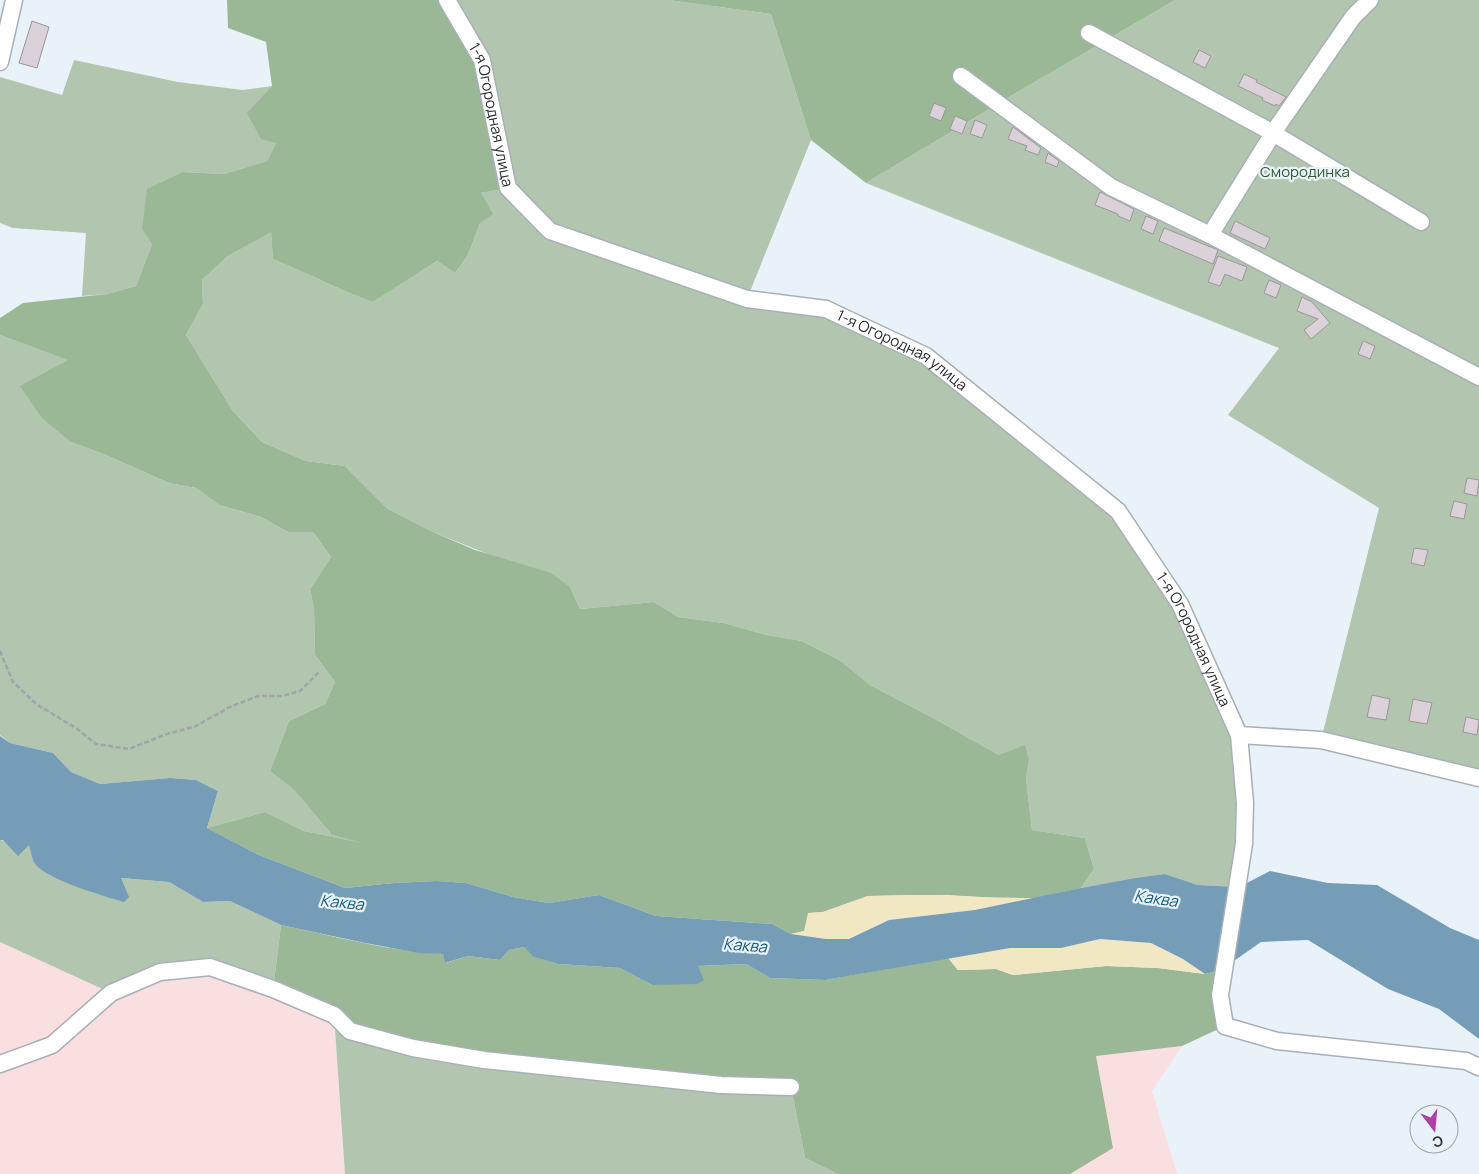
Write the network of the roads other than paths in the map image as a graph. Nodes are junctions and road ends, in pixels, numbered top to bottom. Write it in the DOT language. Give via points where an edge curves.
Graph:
graph roads {
  1 [pos="14,0"];
  2 [pos="447,0"];
  3 [pos="1370,0"];
  4 [pos="1089,33"];
  5 [pos="0,62"];
  6 [pos="961,76"];
  7 [pos="1273,132"];
  8 [pos="1421,222"];
  9 [pos="1210,235"];
  10 [pos="1479,376"];
  11 [pos="1239,735"];
  12 [pos="1479,778"];
  13 [pos="0,1064"];
  14 [pos="1479,1067"];
  15 [pos="791,1087"];
  1 -- 5 [label="street"];
  2 -- 11 [label="street, 1-я Огородная улица" via="482,60 508,188 550,231 746,299 826,309 926,356 1118,511 1180,604"];
  3 -- 7 [label="street" via="1353,17"];
  4 -- 7 [label="street"];
  6 -- 9 [label="street" via="1111,187"];
  7 -- 8 [label="street"];
  7 -- 9 [label="street"];
  9 -- 10 [label="street"];
  11 -- 12 [label="street" via="1321,740"];
  11 -- 14 [label="street, 1-я Огородная улица" via="1245,804 1244,844 1220,995 1225,1026 1277,1041 1466,1061"];
  13 -- 15 [label="street" via="52,1045 110,993 160,972 210,967 334,1015 350,1031 414,1048 484,1060 720,1085"];
}
